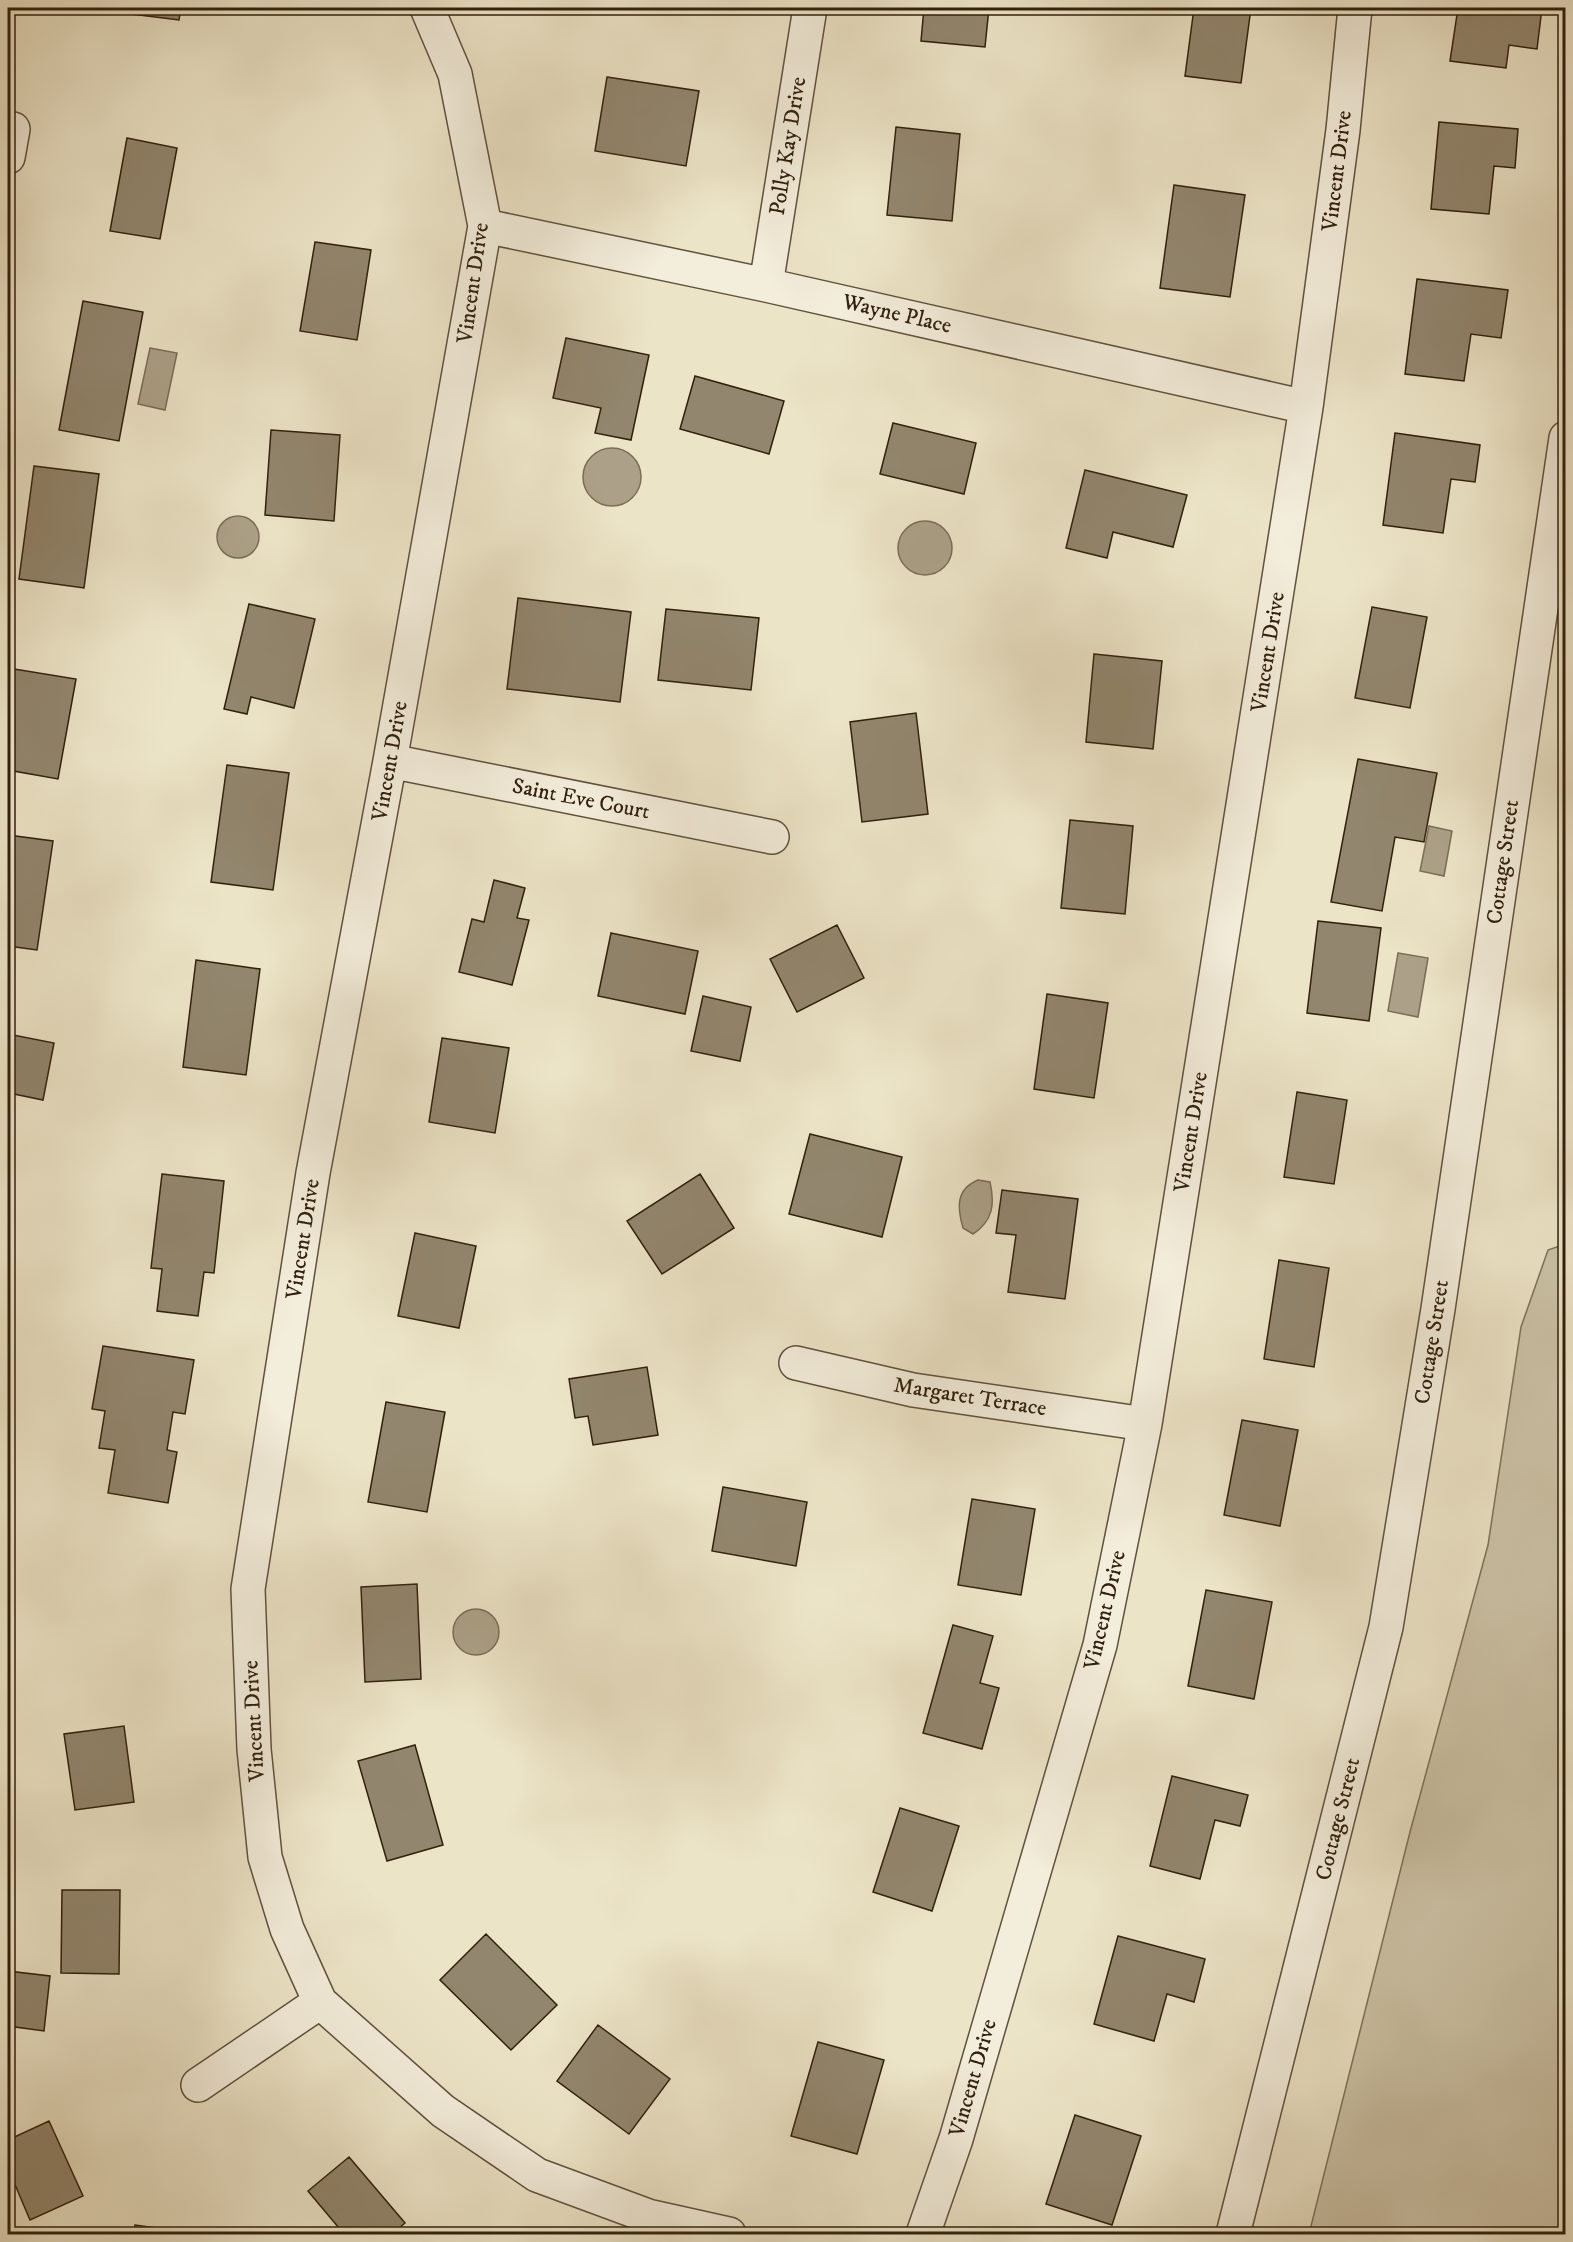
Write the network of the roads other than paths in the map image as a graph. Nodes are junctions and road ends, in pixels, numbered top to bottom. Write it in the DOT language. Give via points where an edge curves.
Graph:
graph roads {
  1 [pos="427,8"];
  2 [pos="810,8"];
  3 [pos="1355,8"];
  4 [pos="485,226"];
  5 [pos="766,285"];
  6 [pos="1306,408"];
  7 [pos="1566,438"];
  8 [pos="390,761"];
  9 [pos="771,837"];
  10 [pos="796,1363"];
  11 [pos="1145,1424"];
  12 [pos="320,2002"];
  13 [pos="198,2085"];
  14 [pos="729,2235"];
  15 [pos="923,2235"];
  16 [pos="1233,2235"];
  1 -- 4 [label="street, Vincent Drive" via="455,74"];
  2 -- 5 [label="street, Polly Kay Drive"];
  3 -- 6 [label="street, Vincent Drive"];
  4 -- 5 [label="street, Wayne Place"];
  4 -- 8 [label="street, Vincent Drive"];
  5 -- 6 [label="street, Wayne Place"];
  6 -- 11 [label="street, Vincent Drive"];
  7 -- 16 [label="street, Cottage Street" via="1440,1297 1386,1627"];
  8 -- 9 [label="street, Saint Eve Court"];
  8 -- 12 [label="street, Vincent Drive" via="313,1173 248,1589 254,1749 265,1857 287,1929"];
  10 -- 11 [label="street, Margaret Terrace" via="913,1390"];
  11 -- 15 [label="street, Vincent Drive" via="1100,1645 956,2139"];
  12 -- 13 [label="street"];
  12 -- 14 [label="street, Vincent Drive" via="443,2111 537,2175 648,2216"];
}
